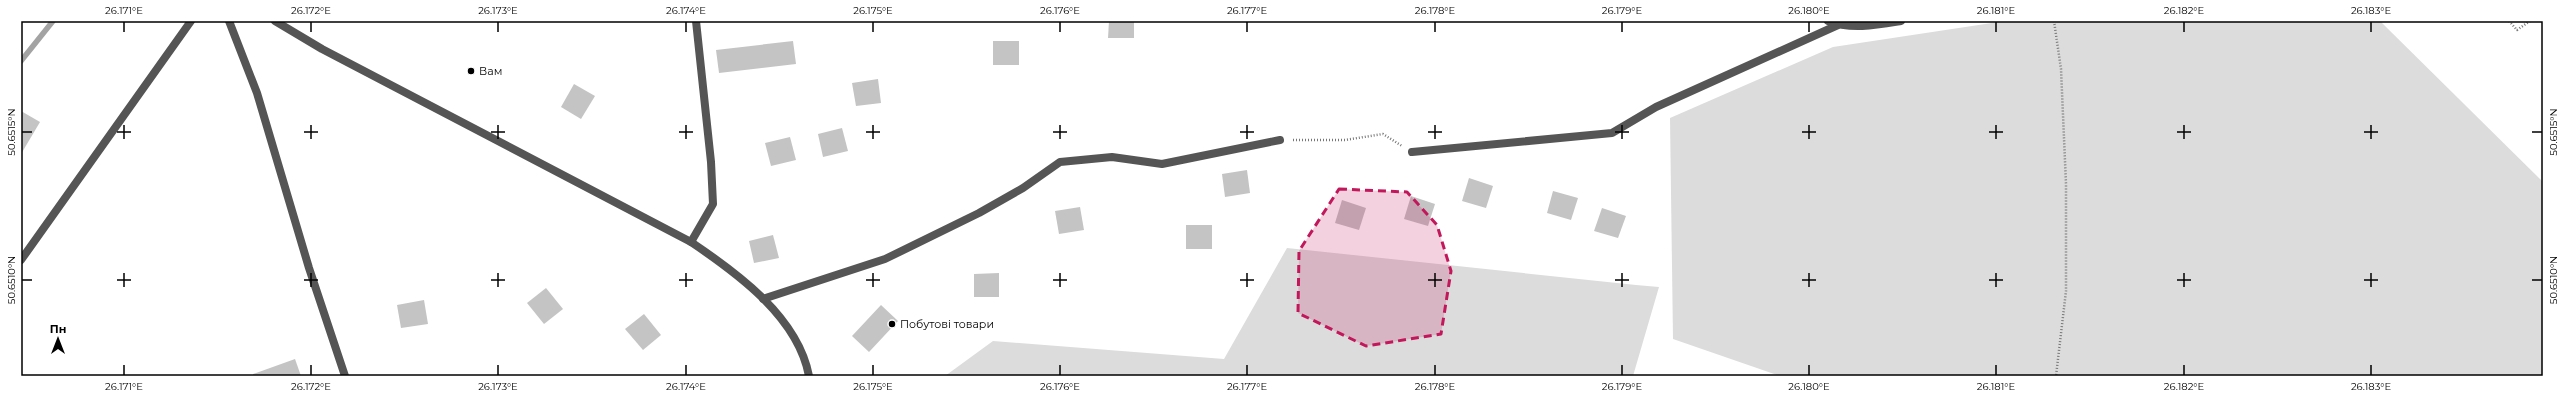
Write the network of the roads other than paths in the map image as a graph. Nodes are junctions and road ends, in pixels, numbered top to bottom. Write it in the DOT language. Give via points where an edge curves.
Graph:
graph roads {
  1 [pos="191,21"];
  2 [pos="230,21"];
  3 [pos="275,21"];
  4 [pos="696,21"];
  5 [pos="1828,21"];
  6 [pos="1901,21"];
  7 [pos="1838,25"];
  8 [pos="1280,140"];
  9 [pos="1412,152"];
  10 [pos="691,242"];
  11 [pos="21,260"];
  12 [pos="763,298"];
  13 [pos="345,376"];
  14 [pos="809,376"];
  1 -- 11 [label="street"];
  2 -- 13 [label="street" via="257,93 309,268"];
  3 -- 10 [label="street" via="322,49"];
  4 -- 10 [label="street" via="712,162 713,204"];
  5 -- 7 [label="street"];
  6 -- 7 [label="street" via="1867,26"];
  7 -- 9 [label="street" via="1656,107 1612,133"];
  8 -- 12 [label="street" via="1162,164 1112,157 1060,162 985,210 885,259"];
  10 -- 12 [label="street" via="734,270"];
  12 -- 14 [label="street" via="773,308 794,340"];
}
